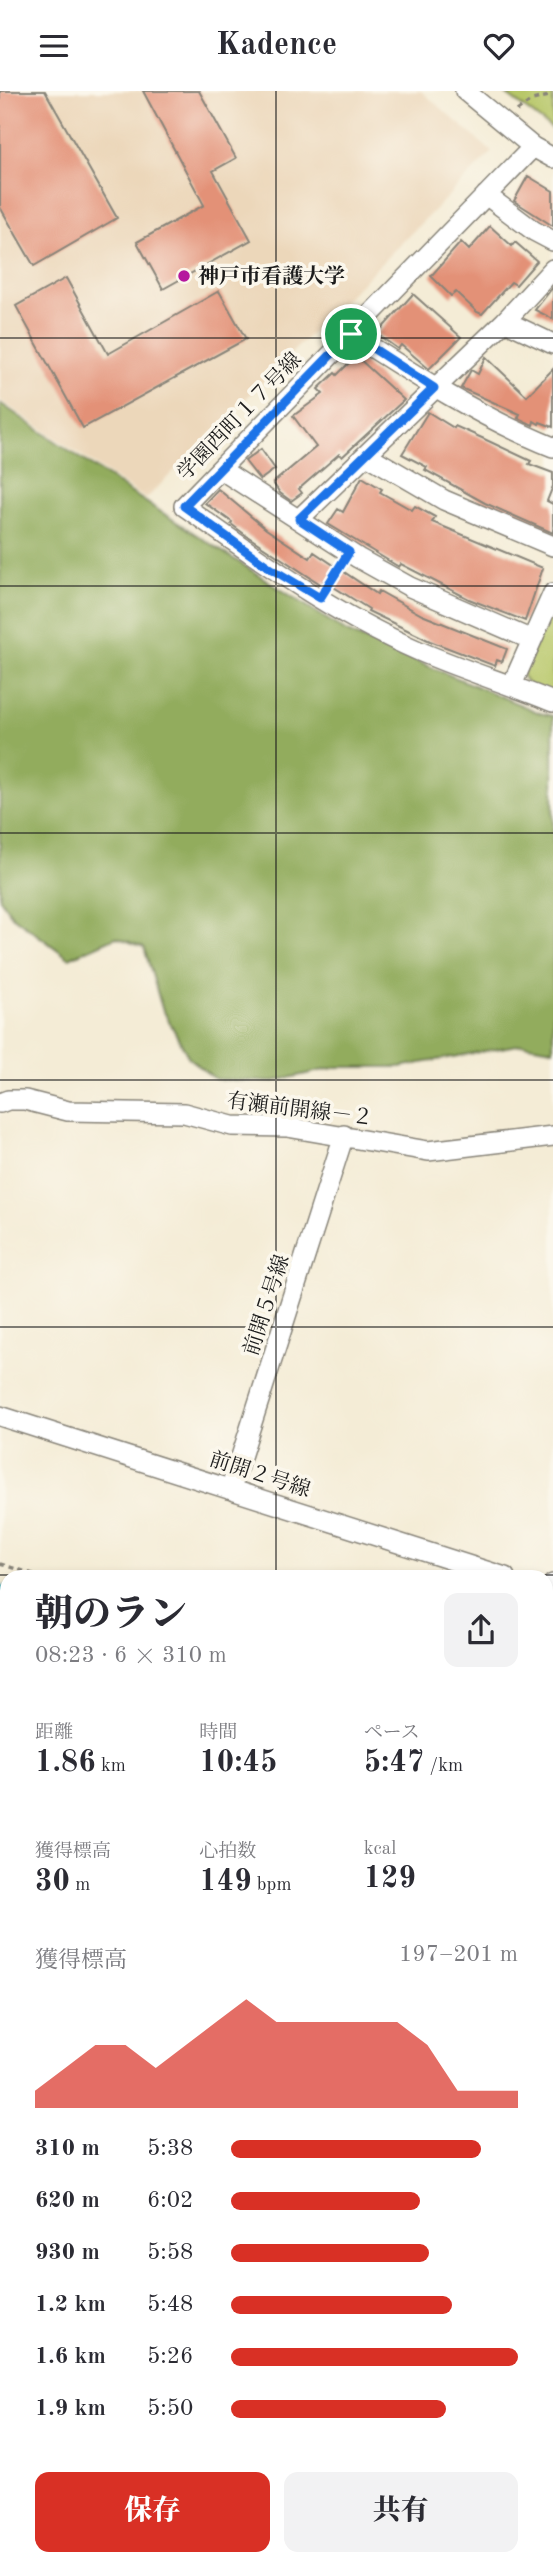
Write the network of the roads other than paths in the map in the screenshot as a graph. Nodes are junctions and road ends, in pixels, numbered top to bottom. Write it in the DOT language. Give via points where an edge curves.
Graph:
graph roads {
  1 [pos="466,91"];
  2 [pos="533,147"];
  3 [pos="553,158"];
  4 [pos="486,195"];
  5 [pos="553,240"];
  6 [pos="553,269"];
  7 [pos="505,320"];
  8 [pos="351,334"];
  9 [pos="553,344"];
  10 [pos="434,388"];
  11 [pos="553,447"];
  12 [pos="367,455"];
  13 [pos="220,469"];
  14 [pos="299,519"];
  15 [pos="553,546"];
  16 [pos="553,593"];
  17 [pos="532,640"];
  18 [pos="512,685"];
  19 [pos="553,702"];
  20 [pos="0,1104"];
  21 [pos="344,1135"];
  22 [pos="553,1136"];
  23 [pos="0,1416"];
  24 [pos="232,1488"];
  25 [pos="458,1569"];
  1 -- 2 [label="street"];
  2 -- 3 [label="street"];
  2 -- 4 [label="street, 学園西町１７号線"];
  4 -- 5 [label="street"];
  4 -- 8 [label="street, 学園西町１７号線"];
  6 -- 7 [label="street"];
  7 -- 9 [label="street"];
  7 -- 10 [label="street"];
  8 -- 10 [label="street"];
  8 -- 13 [label="street, 学園西町１７号線"];
  10 -- 11 [label="street"];
  10 -- 12 [label="street"];
  12 -- 14 [label="street"];
  12 -- 15 [label="street" via="444,501"];
  13 -- 14 [label="street"];
  13 -- 18 [label="street, 学園西町１７号線" via="184,506 320,598 418,650"];
  14 -- 17 [label="street" via="410,587"];
  16 -- 17 [label="street"];
  17 -- 18 [label="street"];
  18 -- 19 [label="street, 学園西町１７号線"];
  20 -- 21 [label="street, 有瀬前開線－２" via="25,1100 68,1111 184,1113 232,1126"];
  21 -- 22 [label="street, 有瀬前開線－２" via="428,1151"];
  21 -- 24 [label="street, 前開５号線"];
  23 -- 24 [label="street, 前開２号線"];
  24 -- 25 [label="street, 前開２号線"];
}
